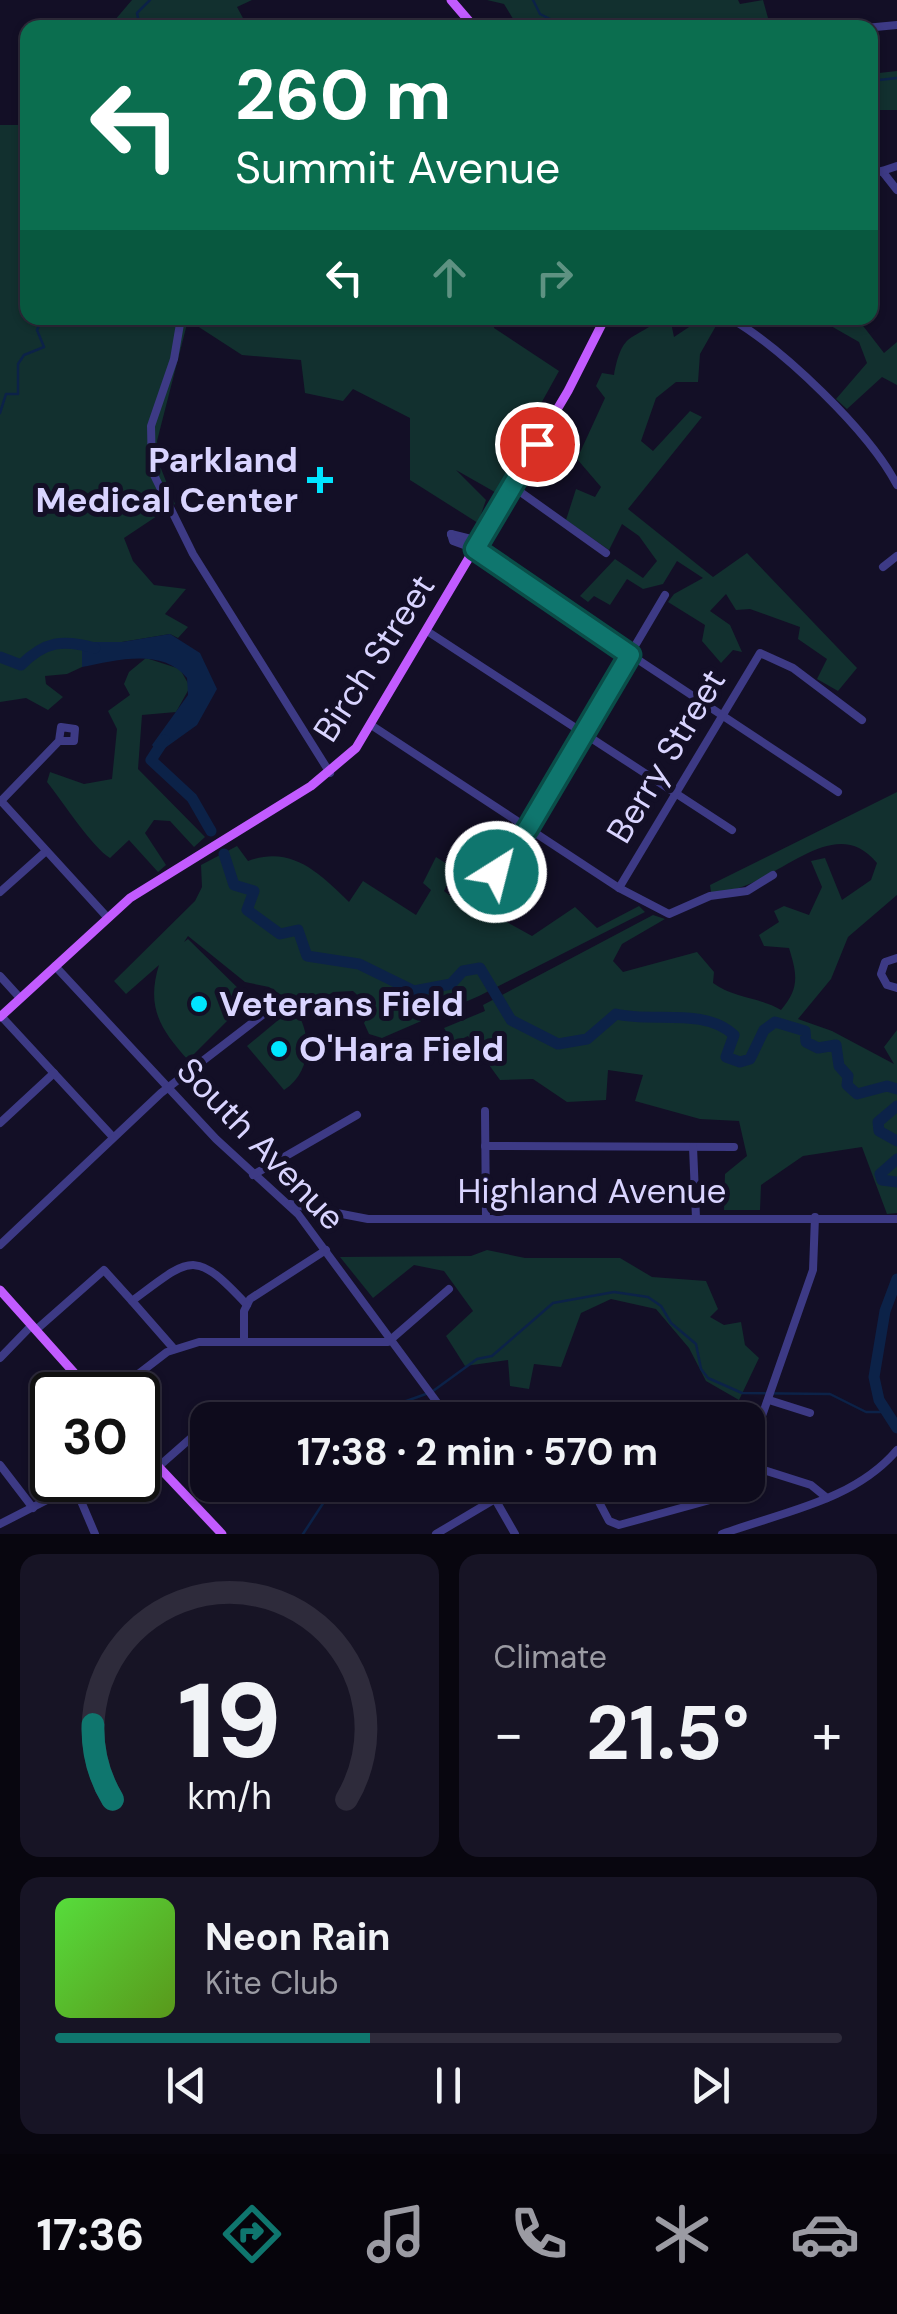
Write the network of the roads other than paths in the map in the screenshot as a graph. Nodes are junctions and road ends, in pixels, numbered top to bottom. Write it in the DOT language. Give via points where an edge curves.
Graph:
graph roads {
  1 [pos="451,0"];
  2 [pos="468,20"];
  3 [pos="897,166"];
  4 [pos="882,172"];
  5 [pos="878,173"];
  6 [pos="897,190"];
  7 [pos="179,325"];
  8 [pos="602,325"];
  9 [pos="740,325"];
  10 [pos="897,485"];
  11 [pos="512,486"];
  12 [pos="475,549"];
  13 [pos="606,553"];
  14 [pos="897,556"];
  15 [pos="883,567"];
  16 [pos="665,595"];
  17 [pos="427,631"];
  18 [pos="630,655"];
  19 [pos="723,714"];
  20 [pos="862,720"];
  21 [pos="371,725"];
  22 [pos="585,732"];
  23 [pos="59,741"];
  24 [pos="330,773"];
  25 [pos="838,792"];
  26 [pos="676,794"];
  27 [pos="528,828"];
  28 [pos="732,830"];
  29 [pos="45,852"];
  30 [pos="496,872"];
  31 [pos="773,875"];
  32 [pos="619,888"];
  33 [pos="0,892"];
  34 [pos="106,918"];
  35 [pos="897,958"];
  36 [pos="55,966"];
  37 [pos="0,976"];
  38 [pos="897,988"];
  39 [pos="20,998"];
  40 [pos="278,1002"];
  41 [pos="0,1016"];
  42 [pos="54,1073"];
  43 [pos="167,1088"];
  44 [pos="485,1111"];
  45 [pos="357,1115"];
  46 [pos="0,1124"];
  47 [pos="112,1136"];
  48 [pos="485,1146"];
  49 [pos="693,1147"];
  50 [pos="734,1147"];
  51 [pos="253,1175"];
  52 [pos="290,1204"];
  53 [pos="486,1218"];
  54 [pos="696,1218"];
  55 [pos="816,1218"];
  56 [pos="897,1219"];
  57 [pos="0,1245"];
  58 [pos="326,1250"];
  59 [pos="449,1289"];
  60 [pos="0,1292"];
  61 [pos="132,1301"];
  62 [pos="246,1304"];
  63 [pos="34,1327"];
  64 [pos="392,1338"];
  65 [pos="244,1340"];
  66 [pos="174,1349"];
  67 [pos="0,1358"];
  68 [pos="74,1372"];
  69 [pos="142,1372"];
  70 [pos="770,1395"];
  71 [pos="439,1402"];
  72 [pos="765,1409"];
  73 [pos="810,1414"];
  74 [pos="190,1439"];
  75 [pos="895,1455"];
  76 [pos="0,1465"];
  77 [pos="160,1465"];
  78 [pos="160,1469"];
  79 [pos="765,1471"];
  80 [pos="827,1498"];
  81 [pos="45,1502"];
  82 [pos="81,1502"];
  83 [pos="490,1502"];
  84 [pos="497,1502"];
  85 [pos="598,1502"];
  86 [pos="702,1502"];
  87 [pos="33,1508"];
  88 [pos="0,1524"];
  89 [pos="95,1534"];
  90 [pos="222,1534"];
  91 [pos="436,1534"];
  92 [pos="516,1534"];
  93 [pos="722,1534"];
  1 -- 2 [label="main road"];
  3 -- 4 [label="street"];
  4 -- 5 [label="street"];
  4 -- 6 [label="street"];
  7 -- 24 [label="street" via="149,436 152,471 193,554"];
  8 -- 11 [label="main road, Birch Street"];
  9 -- 10 [label="street" via="868,440"];
  11 -- 12 [label="main road, Birch Street"];
  11 -- 13 [label="street"];
  12 -- 17 [label="main road, Birch Street"];
  12 -- 18 [label="street"];
  14 -- 15 [label="street"];
  16 -- 18 [label="street"];
  17 -- 21 [label="main road, Birch Street"];
  17 -- 22 [label="street"];
  18 -- 19 [label="street"];
  18 -- 22 [label="street"];
  19 -- 20 [label="street, Berry Street" via="760,653"];
  19 -- 25 [label="street"];
  19 -- 26 [label="street, Berry Street"];
  21 -- 24 [label="main road, Birch Street"];
  21 -- 27 [label="street"];
  22 -- 26 [label="street"];
  22 -- 27 [label="street"];
  23 -- 29 [label="street" via="1,801"];
  24 -- 34 [label="main road, Birch Street" via="174,868"];
  26 -- 28 [label="street"];
  26 -- 32 [label="street, Berry Street"];
  27 -- 30 [label="street"];
  27 -- 32 [label="street"];
  29 -- 33 [label="street"];
  29 -- 34 [label="street"];
  31 -- 32 [label="street" via="747,891 710,896 674,914"];
  34 -- 36 [label="main road, Birch Street"];
  35 -- 38 [label="street" via="885,962 881,974"];
  36 -- 39 [label="main road, Birch Street"];
  36 -- 43 [label="street, South Avenue"];
  37 -- 39 [label="street"];
  39 -- 41 [label="main road, Birch Street"];
  40 -- 43 [label="street"];
  41 -- 42 [label="street"];
  42 -- 46 [label="street"];
  42 -- 47 [label="street"];
  43 -- 47 [label="street"];
  43 -- 51 [label="street, South Avenue"];
  44 -- 48 [label="street"];
  45 -- 51 [label="street"];
  47 -- 57 [label="street"];
  48 -- 49 [label="street"];
  48 -- 53 [label="street"];
  49 -- 50 [label="street"];
  49 -- 54 [label="street"];
  51 -- 52 [label="street, South Avenue"];
  52 -- 53 [label="street, Highland Avenue" via="368,1219"];
  52 -- 58 [label="street, South Avenue"];
  53 -- 54 [label="street, Highland Avenue"];
  54 -- 55 [label="street, Highland Avenue"];
  55 -- 56 [label="street, Highland Avenue"];
  55 -- 70 [label="street" via="813,1270"];
  58 -- 62 [label="street"];
  58 -- 64 [label="street, South Avenue"];
  59 -- 64 [label="street"];
  60 -- 63 [label="main road"];
  61 -- 62 [label="street" via="195,1264 214,1270"];
  61 -- 63 [label="street" via="104,1270"];
  61 -- 66 [label="street"];
  62 -- 65 [label="street"];
  63 -- 67 [label="street"];
  63 -- 68 [label="main road"];
  64 -- 65 [label="street"];
  64 -- 71 [label="street, South Avenue"];
  65 -- 66 [label="street"];
  66 -- 69 [label="street"];
  70 -- 72 [label="street"];
  70 -- 73 [label="street"];
  74 -- 77 [label="street"];
  75 -- 80 [label="street"];
  76 -- 87 [label="street"];
  78 -- 90 [label="main road"];
  79 -- 80 [label="street" via="817,1488"];
  80 -- 93 [label="street"];
  81 -- 87 [label="street"];
  82 -- 89 [label="street"];
  83 -- 91 [label="street"];
  84 -- 92 [label="street"];
  85 -- 86 [label="street" via="616,1526"];
  87 -- 88 [label="street"];
}
